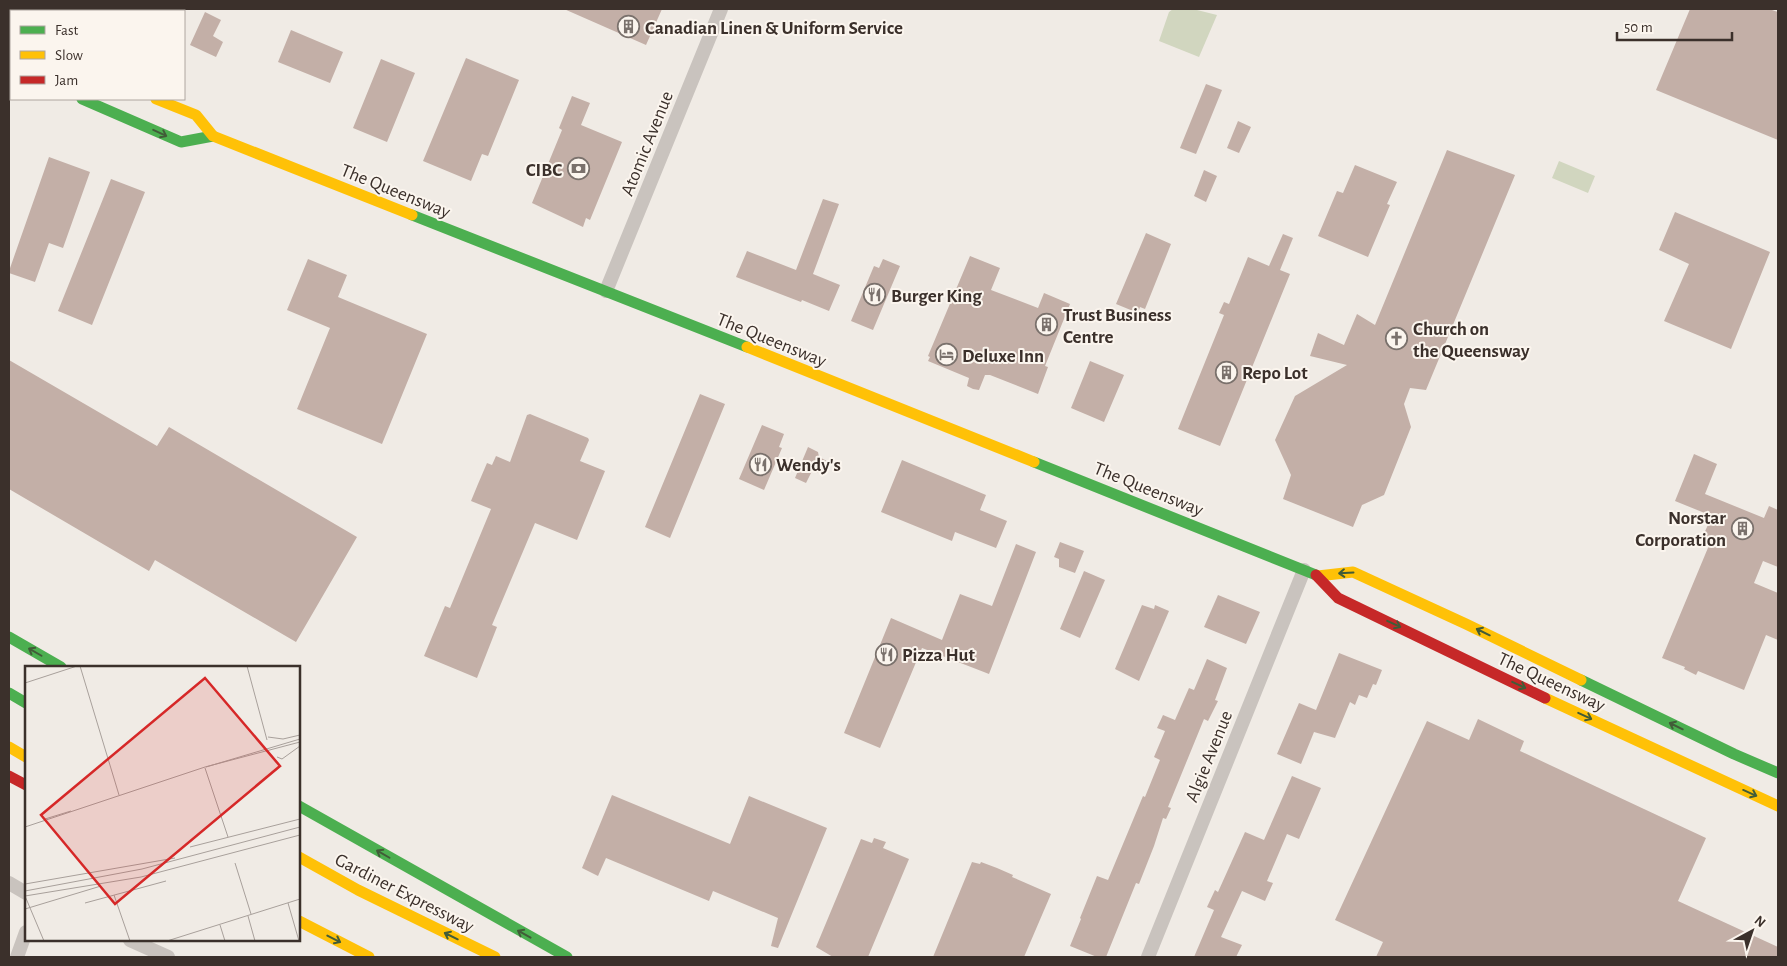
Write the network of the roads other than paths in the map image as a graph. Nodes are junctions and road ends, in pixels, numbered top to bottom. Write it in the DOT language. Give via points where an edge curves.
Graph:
graph roads {
  1 [pos="721,9"];
  2 [pos="84,100"];
  3 [pos="159,100"];
  4 [pos="213,136"];
  5 [pos="606,291"];
  6 [pos="1304,570"];
  7 [pos="1318,576"];
  8 [pos="9,637"];
  9 [pos="59,666"];
  10 [pos="9,693"];
  11 [pos="25,702"];
  12 [pos="9,747"];
  13 [pos="25,756"];
  14 [pos="1776,770"];
  15 [pos="9,776"];
  16 [pos="25,784"];
  17 [pos="1778,806"];
  18 [pos="300,807"];
  19 [pos="300,858"];
  20 [pos="9,883"];
  21 [pos="25,892"];
  22 [pos="300,922"];
  23 [pos="25,934"];
  24 [pos="132,941"];
  25 [pos="16,957"];
  26 [pos="168,957"];
  27 [pos="370,957"];
  28 [pos="495,957"];
  29 [pos="567,957"];
  30 [pos="1148,957"];
  1 -- 5 [label="street, Atomic Avenue"];
  2 -- 4 [label="main road, one-way" via="181,142"];
  3 -- 4 [label="main road" via="196,114"];
  4 -- 5 [label="main road, The Queensway"];
  5 -- 6 [label="main road, The Queensway"];
  6 -- 7 [label="main road, The Queensway"];
  6 -- 30 [label="street, Algie Avenue"];
  14 -- 7 [label="main road, The Queensway, one-way" via="1734,754 1353,572"];
  7 -- 17 [label="main road, The Queensway, one-way" via="1338,598"];
  9 -- 8 [label="main road, one-way"];
  10 -- 11 [label="main road"];
  12 -- 13 [label="main road"];
  15 -- 16 [label="main road"];
  29 -- 18 [label="main road, one-way"];
  28 -- 19 [label="main road, Gardiner Expressway, one-way" via="358,890"];
  20 -- 21 [label="street"];
  22 -- 27 [label="main road, one-way"];
  23 -- 25 [label="street"];
  24 -- 26 [label="street"];
}
